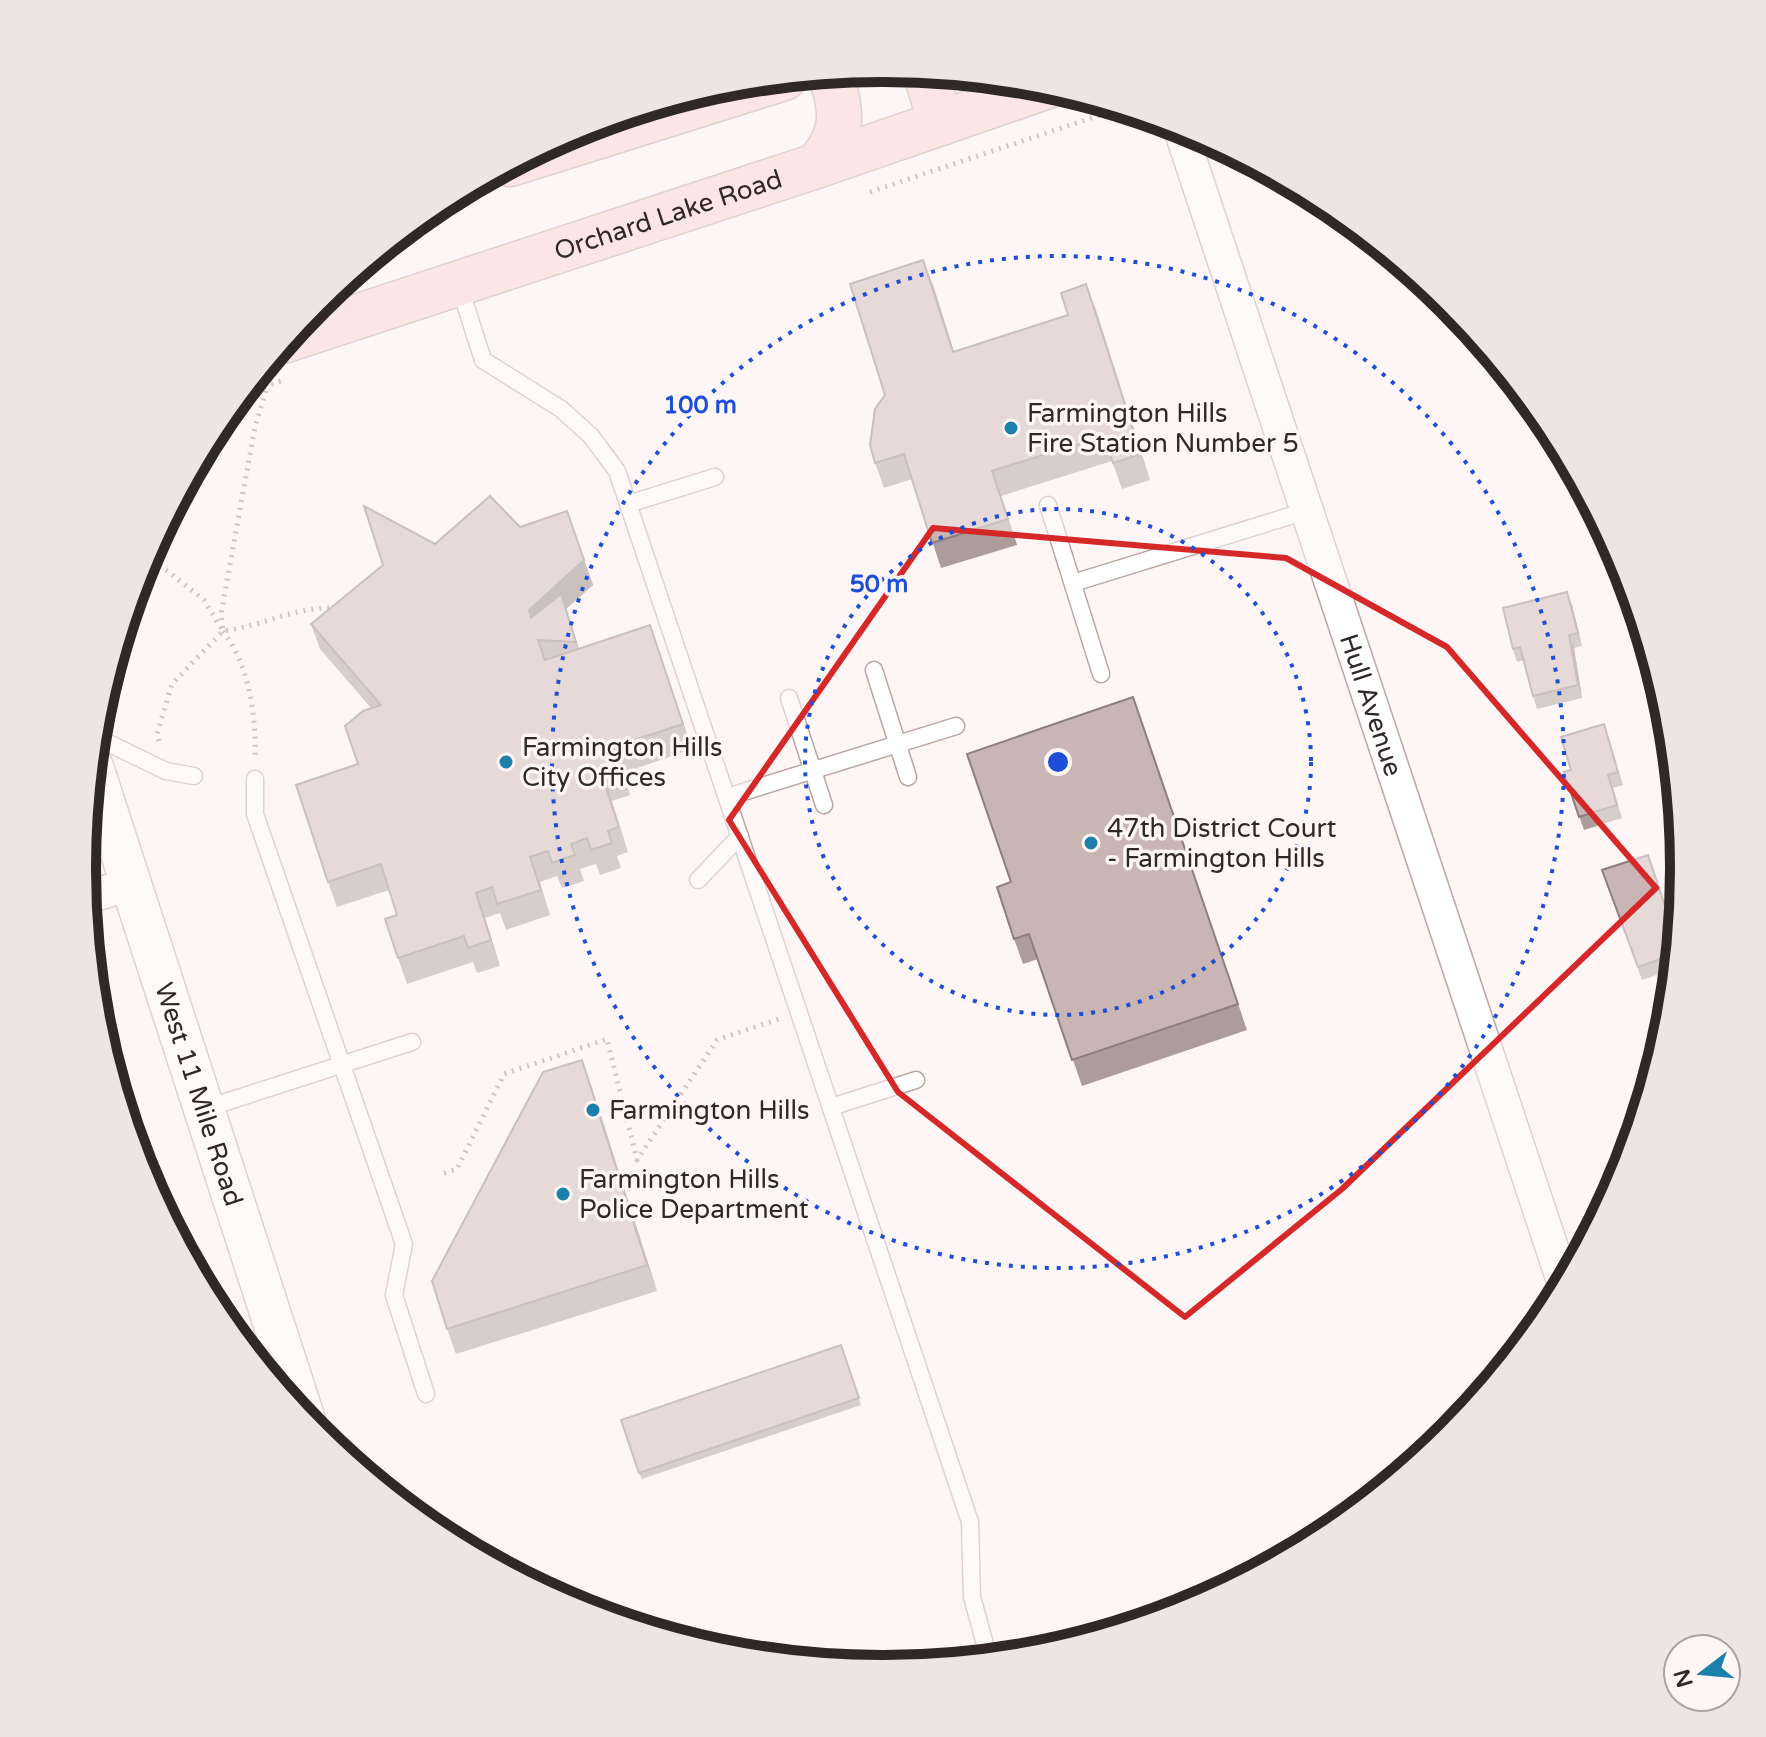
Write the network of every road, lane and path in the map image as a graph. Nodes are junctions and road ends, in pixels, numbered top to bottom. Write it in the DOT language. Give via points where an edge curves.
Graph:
graph roads {
  1 [pos="834,84"];
  2 [pos="929,84"];
  3 [pos="1022,95"];
  4 [pos="941,123"];
  5 [pos="1184,142"];
  6 [pos="816,166"];
  7 [pos="458,283"];
  8 [pos="308,333"];
  9 [pos="268,386"];
  10 [pos="715,477"];
  11 [pos="628,504"];
  12 [pos="1048,505"];
  13 [pos="1306,511"];
  14 [pos="158,564"];
  15 [pos="1073,583"];
  16 [pos="346,608"];
  17 [pos="223,631"];
  18 [pos="874,670"];
  19 [pos="1101,674"];
  20 [pos="789,698"];
  21 [pos="956,726"];
  22 [pos="107,742"];
  23 [pos="897,745"];
  24 [pos="166,771"];
  25 [pos="812,771"];
  26 [pos="194,776"];
  27 [pos="908,777"];
  28 [pos="255,779"];
  29 [pos="101,790"];
  30 [pos="727,797"];
  31 [pos="824,805"];
  32 [pos="740,836"];
  33 [pos="698,880"];
  34 [pos="131,884"];
  35 [pos="97,894"];
  36 [pos="779,1018"];
  37 [pos="412,1042"];
  38 [pos="342,1064"];
  39 [pos="916,1080"];
  40 [pos="831,1107"];
  41 [pos="204,1109"];
  42 [pos="444,1173"];
  43 [pos="1559,1270"];
  44 [pos="296,1391"];
  45 [pos="426,1394"];
  46 [pos="986,1648"];
  1 -- 6 [label="main road" via="841,101 838,137"];
  2 -- 4 [label="main road"];
  3 -- 4 [label="main road, Orchard Lake Road"];
  4 -- 6 [label="main road, Orchard Lake Road"];
  5 -- 13 [label="street, Hull Avenue"];
  6 -- 7 [label="main road, Orchard Lake Road"];
  7 -- 8 [label="main road, Orchard Lake Road"];
  7 -- 11 [label="lane" via="483,360 561,409 591,436 617,471"];
  9 -- 17 [label="path" via="255,427 221,614"];
  10 -- 11 [label="lane"];
  11 -- 30 [label="lane"];
  12 -- 15 [label="lane"];
  13 -- 15 [label="lane"];
  13 -- 43 [label="street, Hull Avenue"];
  14 -- 17 [label="path" via="204,600"];
  15 -- 19 [label="lane"];
  16 -- 17 [label="path" via="314,607"];
  17 -- 24 [label="path" via="172,684 157,734"];
  17 -- 28 [label="path" via="244,673 256,728"];
  18 -- 23 [label="lane"];
  20 -- 25 [label="lane"];
  21 -- 23 [label="lane"];
  22 -- 24 [label="lane"];
  23 -- 25 [label="lane"];
  23 -- 27 [label="lane"];
  24 -- 26 [label="lane"];
  25 -- 30 [label="lane"];
  25 -- 31 [label="lane"];
  28 -- 38 [label="lane" via="255,814"];
  29 -- 34 [label="street, West 11 Mile Road"];
  30 -- 32 [label="lane"];
  32 -- 33 [label="lane"];
  32 -- 40 [label="lane"];
  34 -- 35 [label="street"];
  34 -- 41 [label="street, West 11 Mile Road"];
  36 -- 42 [label="path" via="717,1040 637,1160 607,1039 504,1074 457,1169"];
  37 -- 38 [label="lane"];
  38 -- 41 [label="lane"];
  38 -- 45 [label="lane" via="404,1244 394,1295"];
  39 -- 40 [label="lane"];
  40 -- 46 [label="lane" via="970,1522 972,1597"];
  41 -- 44 [label="street, West 11 Mile Road"];
}
